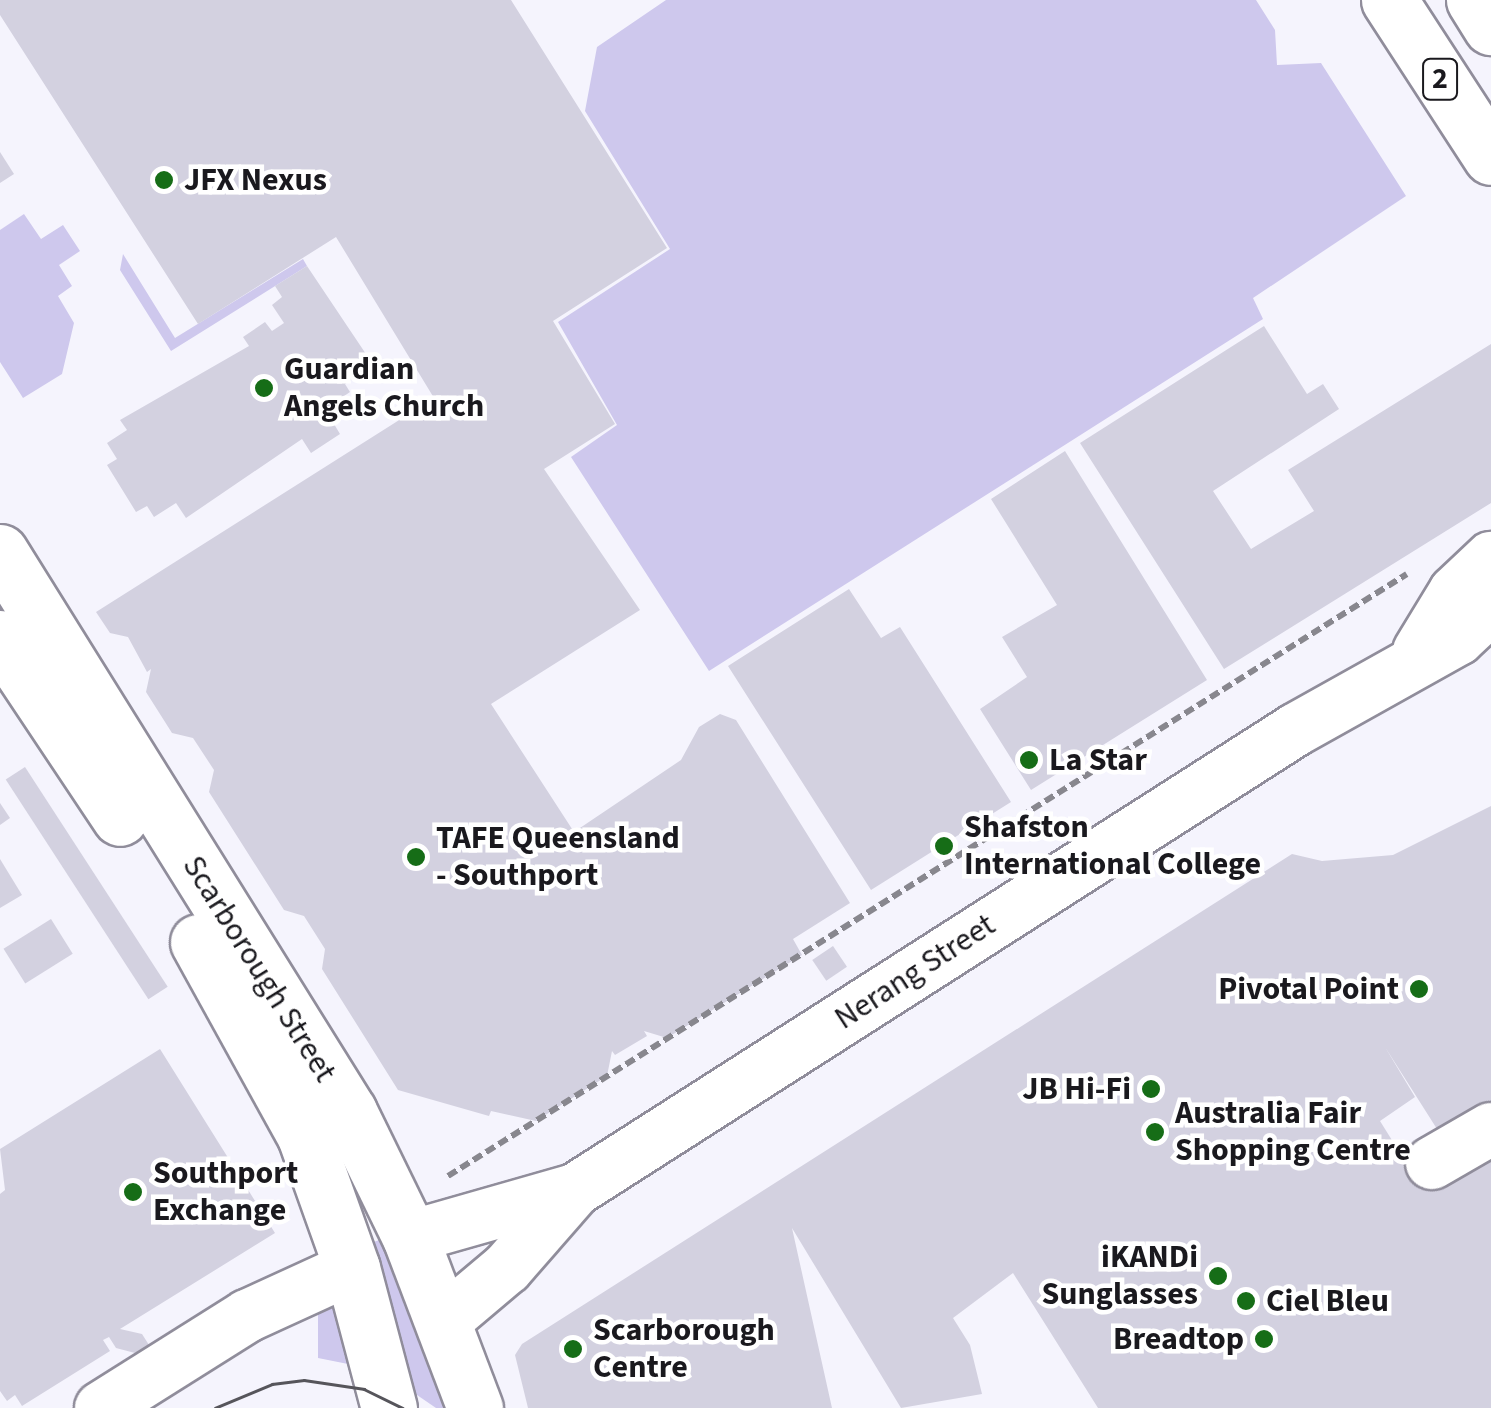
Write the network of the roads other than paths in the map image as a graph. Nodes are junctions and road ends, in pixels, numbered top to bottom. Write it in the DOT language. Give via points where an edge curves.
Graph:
graph roads {
  1 [pos="1389,0"];
  2 [pos="1474,0"];
  3 [pos="1491,27"];
  4 [pos="1491,157"];
  5 [pos="1491,558"];
  6 [pos="2,561"];
  7 [pos="1491,608"];
  8 [pos="0,638"];
  9 [pos="1411,665"];
  10 [pos="1491,1129"];
  11 [pos="1432,1163"];
  12 [pos="575,1190"];
  13 [pos="404,1224"];
  14 [pos="352,1268"];
  15 [pos="444,1321"];
  16 [pos="101,1408"];
  17 [pos="389,1408"];
  18 [pos="475,1408"];
  1 -- 4 [label="main road, 2"];
  2 -- 3 [label="main road, 2"];
  5 -- 9 [label="street, Nerang Street" via="1455,592"];
  6 -- 13 [label="main road, Scarborough Street" via="312,1052"];
  7 -- 9 [label="street, Nerang Street" via="1458,639"];
  8 -- 14 [label="main road, Scarborough Street" via="252,1031 305,1136"];
  9 -- 12 [label="street, Nerang Street" via="1278,741"];
  10 -- 11 [label="street"];
  12 -- 13 [label="street, Nerang Street"];
  12 -- 15 [label="street, Nerang Street" via="508,1268"];
  13 -- 15 [label="main road, Scarborough Street"];
  14 -- 16 [label="street" via="247,1316"];
  14 -- 17 [label="main road, Scarborough Street"];
  15 -- 18 [label="main road, Scarborough Street"];
}
